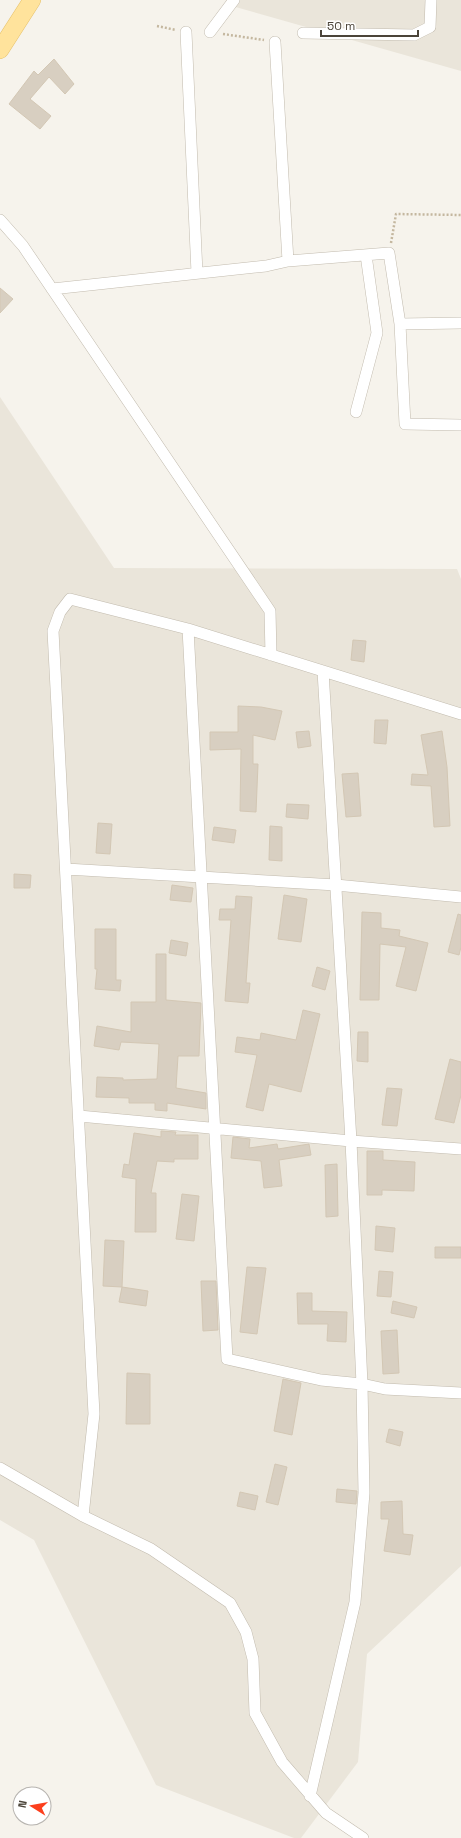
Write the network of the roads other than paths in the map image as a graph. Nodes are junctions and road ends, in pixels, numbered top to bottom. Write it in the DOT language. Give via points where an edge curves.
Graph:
graph roads {
  1 [pos="32,0"];
  2 [pos="234,0"];
  3 [pos="432,0"];
  4 [pos="186,32"];
  5 [pos="210,32"];
  6 [pos="303,33"];
  7 [pos="275,42"];
  8 [pos="0,50"];
  9 [pos="0,220"];
  10 [pos="366,255"];
  11 [pos="288,261"];
  12 [pos="197,273"];
  13 [pos="52,289"];
  14 [pos="461,323"];
  15 [pos="400,324"];
  16 [pos="356,412"];
  17 [pos="461,425"];
  18 [pos="188,629"];
  19 [pos="271,656"];
  20 [pos="323,671"];
  21 [pos="461,714"];
  22 [pos="66,869"];
  23 [pos="202,877"];
  24 [pos="336,885"];
  25 [pos="461,897"];
  26 [pos="79,1116"];
  27 [pos="216,1128"];
  28 [pos="351,1141"];
  29 [pos="461,1149"];
  30 [pos="362,1384"];
  31 [pos="461,1393"];
  32 [pos="0,1468"];
  33 [pos="83,1516"];
  34 [pos="310,1796"];
  35 [pos="363,1838"];
  1 -- 8 [label="main road"];
  2 -- 5 [label="street"];
  3 -- 6 [label="street" via="430,27 414,36"];
  4 -- 12 [label="street"];
  7 -- 11 [label="street"];
  9 -- 13 [label="street" via="23,246"];
  10 -- 11 [label="street"];
  10 -- 15 [label="street" via="389,253"];
  10 -- 16 [label="street" via="377,333"];
  11 -- 12 [label="street" via="266,266"];
  12 -- 13 [label="street"];
  13 -- 19 [label="street" via="270,611"];
  14 -- 15 [label="street"];
  15 -- 17 [label="street" via="405,424"];
  18 -- 19 [label="street"];
  18 -- 22 [label="street" via="70,599 60,612 53,631"];
  18 -- 23 [label="street"];
  19 -- 20 [label="street"];
  20 -- 21 [label="street"];
  20 -- 24 [label="street"];
  22 -- 23 [label="street"];
  22 -- 26 [label="street"];
  23 -- 24 [label="street"];
  23 -- 27 [label="street"];
  24 -- 25 [label="street"];
  24 -- 28 [label="street"];
  26 -- 27 [label="street"];
  26 -- 33 [label="street" via="94,1414"];
  27 -- 28 [label="street"];
  27 -- 30 [label="street" via="228,1359 321,1380"];
  28 -- 29 [label="street"];
  28 -- 30 [label="street"];
  30 -- 31 [label="street" via="385,1390"];
  30 -- 34 [label="street" via="364,1492 355,1602"];
  32 -- 33 [label="street"];
  33 -- 34 [label="street" via="151,1549 230,1603 246,1632 253,1659 255,1713 282,1762"];
  34 -- 35 [label="street" via="326,1813"];
}
